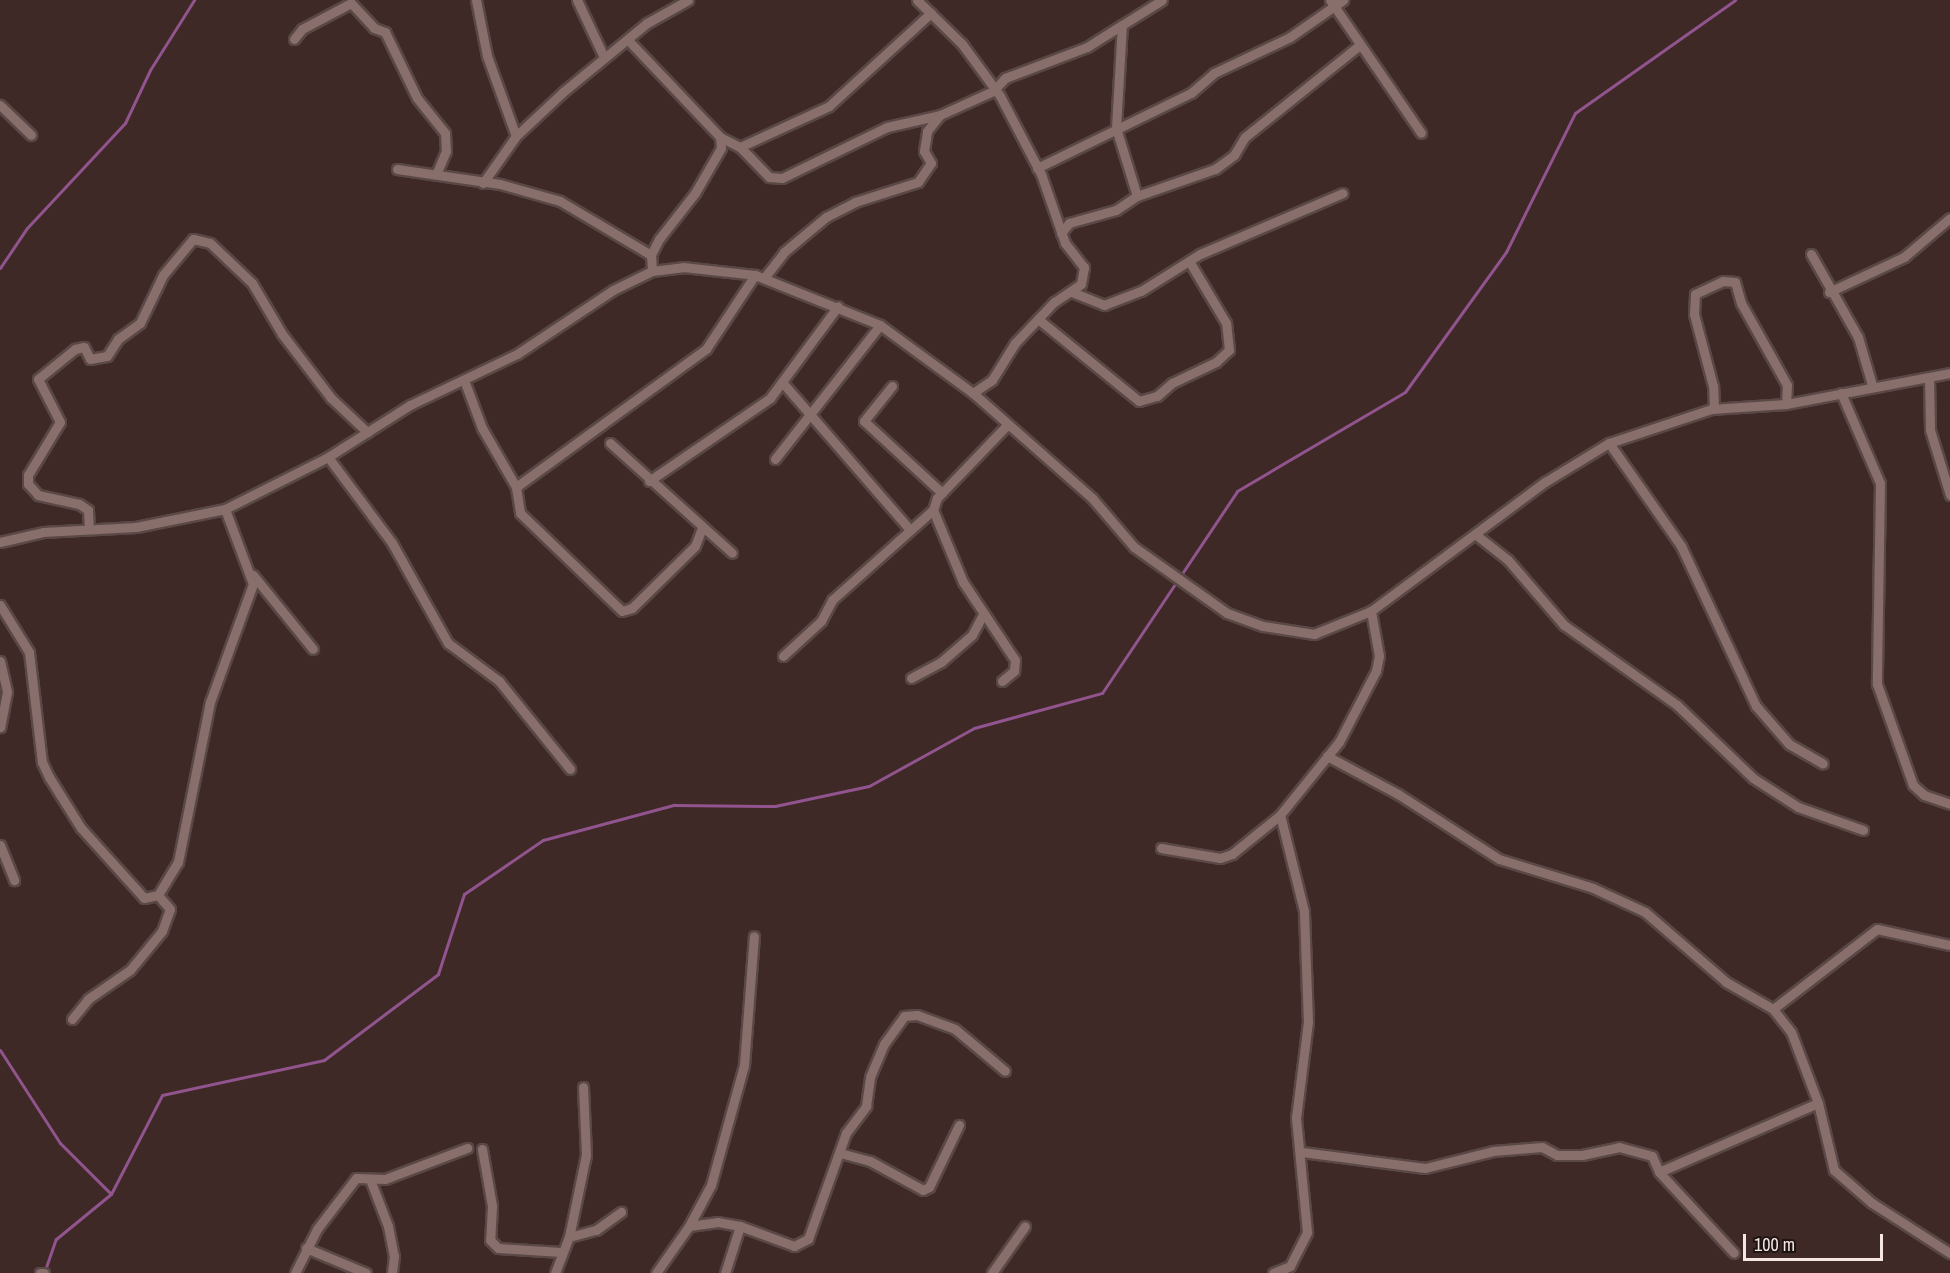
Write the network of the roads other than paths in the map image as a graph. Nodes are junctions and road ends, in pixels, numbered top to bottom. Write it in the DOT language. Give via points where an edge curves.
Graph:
graph roads {
  1 [pos="476,0"];
  2 [pos="577,0"];
  3 [pos="688,0"];
  4 [pos="917,0"];
  5 [pos="1162,0"];
  6 [pos="1342,0"];
  7 [pos="1332,3"];
  8 [pos="931,13"];
  9 [pos="1122,25"];
  10 [pos="294,39"];
  11 [pos="628,40"];
  12 [pos="1360,45"];
  13 [pos="604,57"];
  14 [pos="993,91"];
  15 [pos="1,109"];
  16 [pos="940,115"];
  17 [pos="1116,128"];
  18 [pos="1421,133"];
  19 [pos="31,135"];
  20 [pos="516,136"];
  21 [pos="720,137"];
  22 [pos="740,147"];
  23 [pos="1037,168"];
  24 [pos="397,169"];
  25 [pos="436,174"];
  26 [pos="483,183"];
  27 [pos="1342,193"];
  28 [pos="1137,196"];
  29 [pos="1950,218"];
  30 [pos="1061,233"];
  31 [pos="1811,254"];
  32 [pos="651,255"];
  33 [pos="1189,261"];
  34 [pos="652,271"];
  35 [pos="759,277"];
  36 [pos="1072,292"];
  37 [pos="1829,292"];
  38 [pos="838,306"];
  39 [pos="1038,319"];
  40 [pos="880,324"];
  41 [pos="1950,373"];
  42 [pos="1929,377"];
  43 [pos="464,380"];
  44 [pos="782,382"];
  45 [pos="1872,385"];
  46 [pos="892,386"];
  47 [pos="973,393"];
  48 [pos="1841,393"];
  49 [pos="1786,404"];
  50 [pos="1714,409"];
  51 [pos="811,414"];
  52 [pos="1006,425"];
  53 [pos="367,432"];
  54 [pos="610,443"];
  55 [pos="1609,443"];
  56 [pos="328,457"];
  57 [pos="775,459"];
  58 [pos="649,481"];
  59 [pos="516,487"];
  60 [pos="942,493"];
  61 [pos="1950,495"];
  62 [pos="225,509"];
  63 [pos="933,510"];
  64 [pos="702,528"];
  65 [pos="89,529"];
  66 [pos="910,530"];
  67 [pos="1475,534"];
  68 [pos="0,542"];
  69 [pos="732,553"];
  70 [pos="251,573"];
  71 [pos="0,605"];
  72 [pos="1371,611"];
  73 [pos="983,614"];
  74 [pos="313,649"];
  75 [pos="783,656"];
  76 [pos="0,661"];
  77 [pos="911,678"];
  78 [pos="1002,681"];
  79 [pos="0,727"];
  80 [pos="1327,756"];
  81 [pos="1823,764"];
  82 [pos="570,769"];
  83 [pos="1950,804"];
  84 [pos="1280,815"];
  85 [pos="1863,830"];
  86 [pos="0,845"];
  87 [pos="1161,848"];
  88 [pos="14,880"];
  89 [pos="158,895"];
  90 [pos="754,936"];
  91 [pos="1950,945"];
  92 [pos="1773,1010"];
  93 [pos="72,1019"];
  94 [pos="1005,1071"];
  95 [pos="583,1088"];
  96 [pos="1818,1103"];
  97 [pos="959,1125"];
  98 [pos="467,1148"];
  99 [pos="482,1149"];
  100 [pos="1302,1152"];
  101 [pos="840,1153"];
  102 [pos="1659,1172"];
  103 [pos="371,1182"];
  104 [pos="621,1212"];
  105 [pos="689,1226"];
  106 [pos="740,1226"];
  107 [pos="1025,1226"];
  108 [pos="568,1237"];
  109 [pos="306,1248"];
  110 [pos="561,1251"];
  111 [pos="1734,1252"];
  112 [pos="1950,1253"];
  113 [pos="1290,1266"];
  114 [pos="296,1273"];
  115 [pos="366,1273"];
  116 [pos="392,1273"];
  117 [pos="555,1273"];
  118 [pos="656,1273"];
  119 [pos="725,1273"];
  120 [pos="992,1273"];
  121 [pos="1273,1273"];
  122 [pos="1297,1273"];
  1 -- 20 [label="street" via="487,56"];
  2 -- 13 [label="street"];
  3 -- 11 [label="street"];
  4 -- 8 [label="street"];
  5 -- 9 [label="street"];
  6 -- 7 [label="street"];
  7 -- 12 [label="street"];
  7 -- 17 [label="street" via="1290,37 1214,73 1191,93"];
  8 -- 14 [label="street" via="962,44"];
  8 -- 22 [label="street" via="829,105"];
  9 -- 14 [label="street" via="1087,47 1005,78"];
  9 -- 17 [label="street"];
  10 -- 25 [label="street" via="302,29 351,3 374,28 385,32 417,98 445,132 446,151"];
  11 -- 13 [label="street"];
  11 -- 21 [label="street"];
  12 -- 18 [label="street"];
  12 -- 28 [label="street" via="1245,138 1234,155 1215,168"];
  13 -- 20 [label="street"];
  14 -- 16 [label="street"];
  14 -- 23 [label="street"];
  15 -- 19 [label="street"];
  16 -- 22 [label="street" via="887,127 782,178 769,177"];
  16 -- 35 [label="street" via="927,131 924,151 931,163 918,182 855,202 826,217"];
  17 -- 23 [label="street"];
  17 -- 28 [label="street"];
  20 -- 26 [label="street"];
  21 -- 22 [label="street"];
  21 -- 32 [label="street" via="721,148 695,194"];
  23 -- 30 [label="street"];
  24 -- 25 [label="street"];
  25 -- 26 [label="street"];
  26 -- 32 [label="street" via="560,201"];
  27 -- 33 [label="street"];
  28 -- 30 [label="street" via="1116,210 1070,223"];
  29 -- 37 [label="street" via="1904,257"];
  30 -- 36 [label="street" via="1084,267 1081,284"];
  31 -- 37 [label="street"];
  32 -- 34 [label="street"];
  33 -- 36 [label="street" via="1141,291 1104,305"];
  33 -- 39 [label="street" via="1226,323 1229,350 1216,362 1172,383 1157,396 1139,401"];
  34 -- 35 [label="street" via="692,268"];
  34 -- 43 [label="street" via="613,290 517,354"];
  35 -- 38 [label="street"];
  35 -- 59 [label="street" via="706,349"];
  36 -- 39 [label="street"];
  37 -- 45 [label="street" via="1858,337"];
  38 -- 40 [label="street"];
  38 -- 44 [label="street"];
  39 -- 47 [label="street" via="1015,343 992,380"];
  40 -- 47 [label="street"];
  40 -- 51 [label="street"];
  41 -- 42 [label="street"];
  42 -- 45 [label="street"];
  42 -- 61 [label="street" via="1930,430"];
  43 -- 53 [label="street" via="410,405"];
  43 -- 59 [label="street" via="482,428"];
  44 -- 51 [label="street"];
  44 -- 58 [label="street" via="770,398"];
  45 -- 48 [label="street"];
  46 -- 60 [label="street" via="864,421"];
  47 -- 52 [label="street"];
  48 -- 49 [label="street"];
  48 -- 83 [label="street" via="1880,483 1877,684 1913,785 1924,795"];
  49 -- 50 [label="street"];
  49 -- 50 [label="street" via="1787,385 1741,303 1735,282 1723,281 1695,294 1694,314 1713,386"];
  50 -- 55 [label="street" via="1658,423"];
  51 -- 57 [label="street"];
  51 -- 66 [label="street"];
  52 -- 60 [label="street"];
  52 -- 72 [label="street" via="1092,498 1134,547 1227,613 1263,626 1314,634"];
  53 -- 56 [label="street"];
  53 -- 65 [label="street" via="331,398 282,334 252,282 210,243 193,239 163,275 137,327 118,339 107,356 90,359 84,347 75,349 38,379 60,422 28,475 28,484 38,495 79,504 88,510"];
  54 -- 58 [label="street"];
  55 -- 67 [label="street"];
  55 -- 81 [label="street" via="1681,546 1756,706 1789,744"];
  56 -- 62 [label="street"];
  56 -- 82 [label="street" via="392,543 448,643 499,681"];
  58 -- 64 [label="street"];
  59 -- 64 [label="street" via="520,513 622,611 632,608 694,546"];
  60 -- 63 [label="street"];
  62 -- 65 [label="street" via="167,522"];
  62 -- 70 [label="street"];
  63 -- 66 [label="street"];
  63 -- 73 [label="street" via="963,582"];
  64 -- 69 [label="street"];
  65 -- 68 [label="street" via="43,532"];
  66 -- 75 [label="street" via="832,600 821,621"];
  67 -- 72 [label="street"];
  67 -- 85 [label="street" via="1508,560 1564,625 1677,705 1753,778 1798,807"];
  70 -- 74 [label="street"];
  70 -- 89 [label="street" via="250,600 228,646 210,702 178,862"];
  71 -- 89 [label="street" via="30,652 42,762 49,777 81,828 144,898"];
  72 -- 80 [label="street" via="1379,656 1376,671"];
  73 -- 77 [label="street" via="972,635 941,662"];
  73 -- 78 [label="street" via="1017,665"];
  76 -- 79 [label="street" via="7,692"];
  80 -- 84 [label="street"];
  80 -- 92 [label="street" via="1398,794 1499,859 1593,888 1646,912 1726,982"];
  84 -- 87 [label="street" via="1232,854 1220,858"];
  84 -- 100 [label="street" via="1304,911 1308,1022 1296,1118"];
  86 -- 88 [label="street"];
  89 -- 93 [label="street" via="170,909 162,931 130,970 88,999"];
  90 -- 105 [label="street" via="744,1065 711,1185"];
  91 -- 92 [label="street" via="1877,929"];
  92 -- 96 [label="street" via="1791,1032"];
  94 -- 101 [label="street" via="955,1029 917,1014 904,1016 884,1044 870,1077 866,1106 846,1133"];
  95 -- 108 [label="street" via="586,1155"];
  96 -- 102 [label="street"];
  96 -- 112 [label="street" via="1834,1170 1872,1203"];
  97 -- 101 [label="street" via="929,1187 923,1190 870,1161"];
  98 -- 103 [label="street"];
  99 -- 110 [label="street" via="492,1206 490,1240 498,1248"];
  100 -- 102 [label="street" via="1425,1168 1493,1151 1542,1147 1557,1155 1582,1155 1619,1147 1652,1156"];
  100 -- 113 [label="street" via="1307,1232"];
  101 -- 106 [label="street" via="808,1239 794,1246"];
  102 -- 111 [label="street"];
  103 -- 109 [label="street" via="356,1178 349,1184"];
  103 -- 116 [label="street" via="388,1226 394,1256"];
  104 -- 108 [label="street" via="596,1230"];
  105 -- 106 [label="street" via="718,1222"];
  105 -- 118 [label="street"];
  106 -- 119 [label="street"];
  107 -- 120 [label="street"];
  108 -- 110 [label="street"];
  109 -- 114 [label="street"];
  109 -- 115 [label="street"];
  110 -- 117 [label="street"];
  113 -- 121 [label="street"];
  113 -- 122 [label="street"];
}
